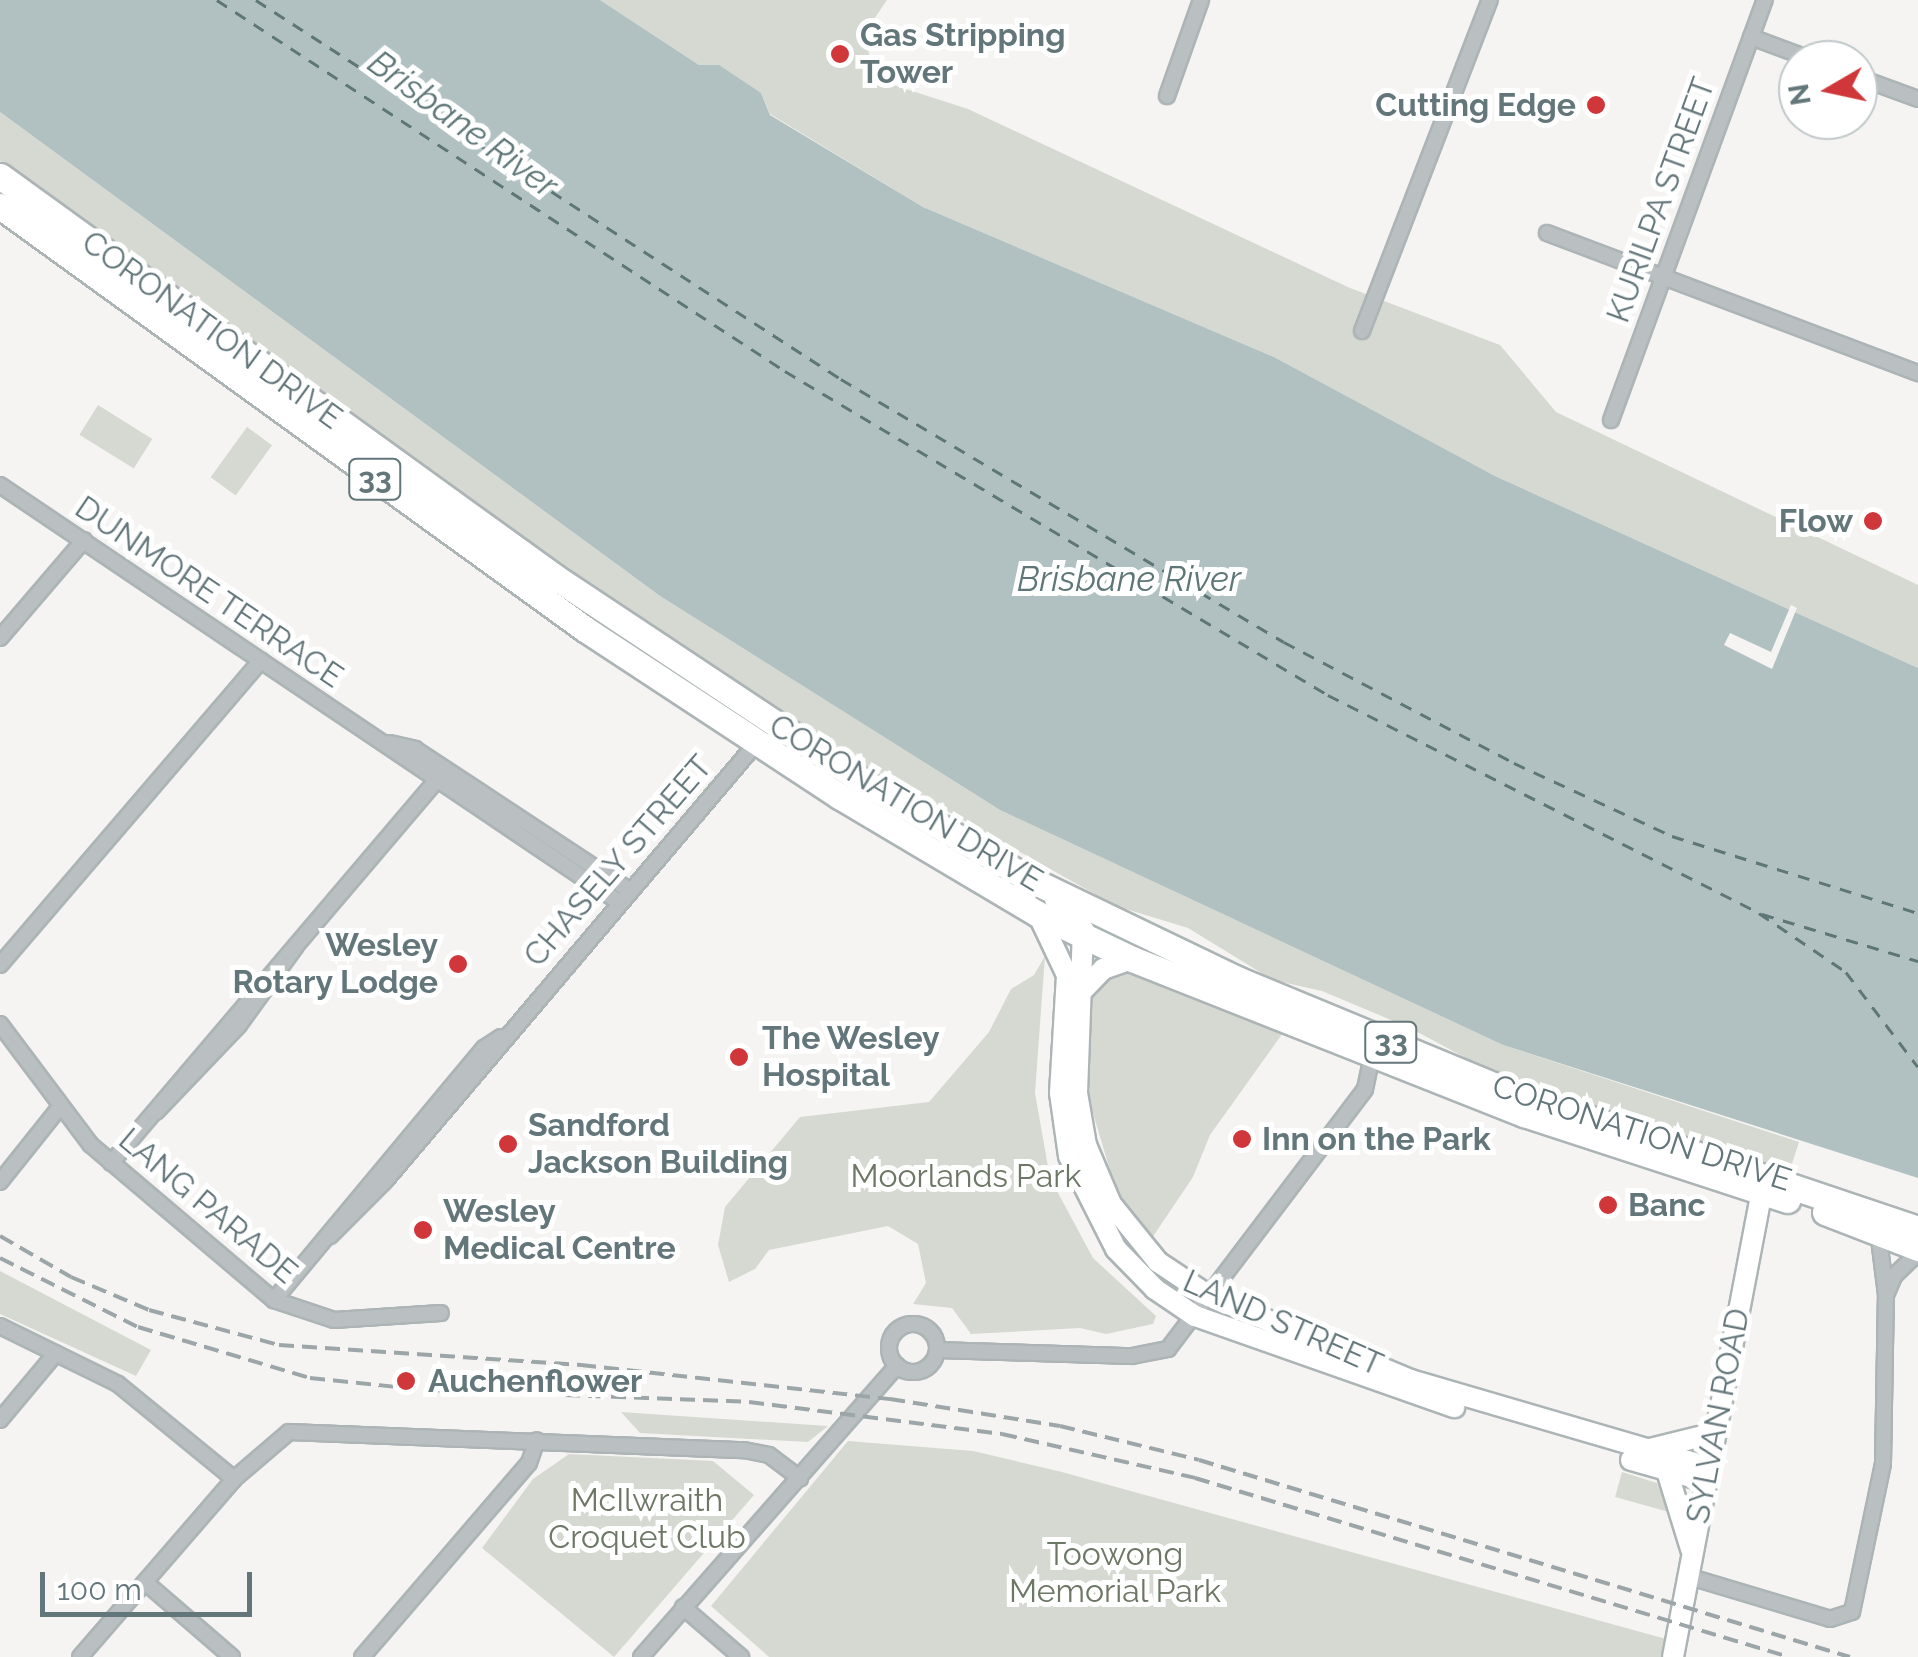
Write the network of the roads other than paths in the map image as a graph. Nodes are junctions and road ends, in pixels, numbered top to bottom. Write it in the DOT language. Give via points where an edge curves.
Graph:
graph roads {
  1 [pos="1201,0"];
  2 [pos="1490,0"];
  3 [pos="1765,0"];
  4 [pos="1751,38"];
  5 [pos="1778,48"];
  6 [pos="1878,84"];
  7 [pos="1167,96"];
  8 [pos="1918,99"];
  9 [pos="0,176"];
  10 [pos="0,206"];
  11 [pos="1547,234"];
  12 [pos="1662,277"];
  13 [pos="1362,331"];
  14 [pos="1918,373"];
  15 [pos="1611,420"];
  16 [pos="0,485"];
  17 [pos="84,540"];
  18 [pos="0,638"];
  19 [pos="261,661"];
  20 [pos="765,733"];
  21 [pos="390,743"];
  22 [pos="436,781"];
  23 [pos="1029,880"];
  24 [pos="624,896"];
  25 [pos="1038,914"];
  26 [pos="1084,938"];
  27 [pos="1132,959"];
  28 [pos="0,965"];
  29 [pos="1081,992"];
  30 [pos="0,1024"];
  31 [pos="1372,1055"];
  32 [pos="59,1108"];
  33 [pos="110,1162"];
  34 [pos="0,1182"];
  35 [pos="1763,1185"];
  36 [pos="1918,1229"];
  37 [pos="1877,1230"];
  38 [pos="1918,1250"];
  39 [pos="1886,1295"];
  40 [pos="1209,1296"];
  41 [pos="274,1300"];
  42 [pos="441,1312"];
  43 [pos="1195,1316"];
  44 [pos="0,1326"];
  45 [pos="937,1350"];
  46 [pos="56,1353"];
  47 [pos="897,1366"];
  48 [pos="0,1420"];
  49 [pos="1715,1432"];
  50 [pos="537,1440"];
  51 [pos="1646,1450"];
  52 [pos="1667,1471"];
  53 [pos="1707,1474"];
  54 [pos="800,1478"];
  55 [pos="234,1479"];
  56 [pos="1692,1551"];
  57 [pos="1687,1576"];
  58 [pos="145,1582"];
  59 [pos="683,1607"];
  60 [pos="80,1657"];
  61 [pos="232,1657"];
  62 [pos="362,1657"];
  63 [pos="641,1657"];
  64 [pos="742,1657"];
  65 [pos="1673,1657"];
  1 -- 7 [label="street"];
  2 -- 13 [label="street"];
  3 -- 4 [label="street, KURILPA STREET"];
  4 -- 5 [label="street"];
  4 -- 12 [label="street, KURILPA STREET"];
  6 -- 8 [label="street"];
  9 -- 20 [label="highway, CORONATION DRIVE / 33"];
  10 -- 20 [label="highway, CORONATION DRIVE / 33" via="586,630"];
  11 -- 12 [label="street"];
  12 -- 14 [label="street"];
  12 -- 15 [label="street, KURILPA STREET"];
  16 -- 17 [label="street, DUNMORE TERRACE"];
  17 -- 18 [label="street"];
  17 -- 19 [label="street, DUNMORE TERRACE"];
  19 -- 21 [label="street, DUNMORE TERRACE"];
  19 -- 28 [label="street"];
  20 -- 23 [label="highway, CORONATION DRIVE / 33"];
  20 -- 24 [label="street, CHASELY STREET"];
  20 -- 25 [label="highway, CORONATION DRIVE / 33"];
  21 -- 22 [label="street, DUNMORE TERRACE"];
  21 -- 24 [label="street, DUNMORE TERRACE" via="415,748"];
  22 -- 24 [label="street, DUNMORE TERRACE"];
  22 -- 33 [label="street" via="297,943 287,966 238,1025"];
  23 -- 26 [label="main road" via="1079,920"];
  23 -- 35 [label="highway, CORONATION DRIVE / 33" via="1236,979"];
  24 -- 41 [label="street, CHASELY STREET" via="504,1035 484,1048"];
  25 -- 26 [label="highway, CORONATION DRIVE / 33"];
  25 -- 43 [label="main road, LAND STREET" via="1066,976 1060,1093 1080,1189 1133,1269"];
  26 -- 27 [label="highway, CORONATION DRIVE / 33"];
  26 -- 29 [label="main road, LAND STREET"];
  27 -- 29 [label="main road" via="1103,969"];
  27 -- 31 [label="highway, CORONATION DRIVE / 33"];
  29 -- 40 [label="main road, LAND STREET" via="1079,1109 1102,1185 1146,1250"];
  30 -- 32 [label="street, LANG PARADE"];
  31 -- 35 [label="highway, CORONATION DRIVE / 33" via="1570,1132"];
  31 -- 40 [label="street" via="1365,1089"];
  32 -- 33 [label="street, LANG PARADE"];
  32 -- 34 [label="street"];
  33 -- 41 [label="street, LANG PARADE"];
  35 -- 36 [label="highway, CORONATION DRIVE / 33"];
  35 -- 37 [label="highway, CORONATION DRIVE / 33"];
  35 -- 49 [label="main road, SYLVAN ROAD"];
  37 -- 38 [label="highway, CORONATION DRIVE / 33"];
  37 -- 39 [label="street"];
  38 -- 39 [label="street"];
  39 -- 57 [label="street" via="1882,1474 1852,1612 1830,1619"];
  40 -- 43 [label="street"];
  40 -- 51 [label="main road, LAND STREET" via="1412,1380"];
  41 -- 42 [label="street, LANG PARADE" via="334,1320"];
  43 -- 45 [label="street" via="1168,1348 1151,1355"];
  43 -- 52 [label="main road, LAND STREET" via="1409,1395"];
  44 -- 46 [label="street"];
  45 -- 47 [label="street" via="918,1372"];
  45 -- 47 [label="street" via="923,1326 901,1327 889,1346"];
  46 -- 48 [label="street"];
  46 -- 55 [label="street" via="135,1395"];
  47 -- 54 [label="street"];
  49 -- 51 [label="main road"];
  49 -- 53 [label="main road, SYLVAN ROAD"];
  50 -- 54 [label="street" via="757,1451"];
  50 -- 55 [label="street" via="289,1432"];
  50 -- 62 [label="street" via="530,1462"];
  51 -- 53 [label="main road, LAND STREET"];
  52 -- 53 [label="main road, LAND STREET"];
  52 -- 56 [label="main road"];
  53 -- 56 [label="main road, SYLVAN ROAD"];
  54 -- 59 [label="street"];
  55 -- 58 [label="street"];
  56 -- 57 [label="main road, SYLVAN ROAD"];
  57 -- 65 [label="main road, SYLVAN ROAD"];
  58 -- 60 [label="street"];
  58 -- 61 [label="street"];
  59 -- 63 [label="street"];
  59 -- 64 [label="street"];
}
